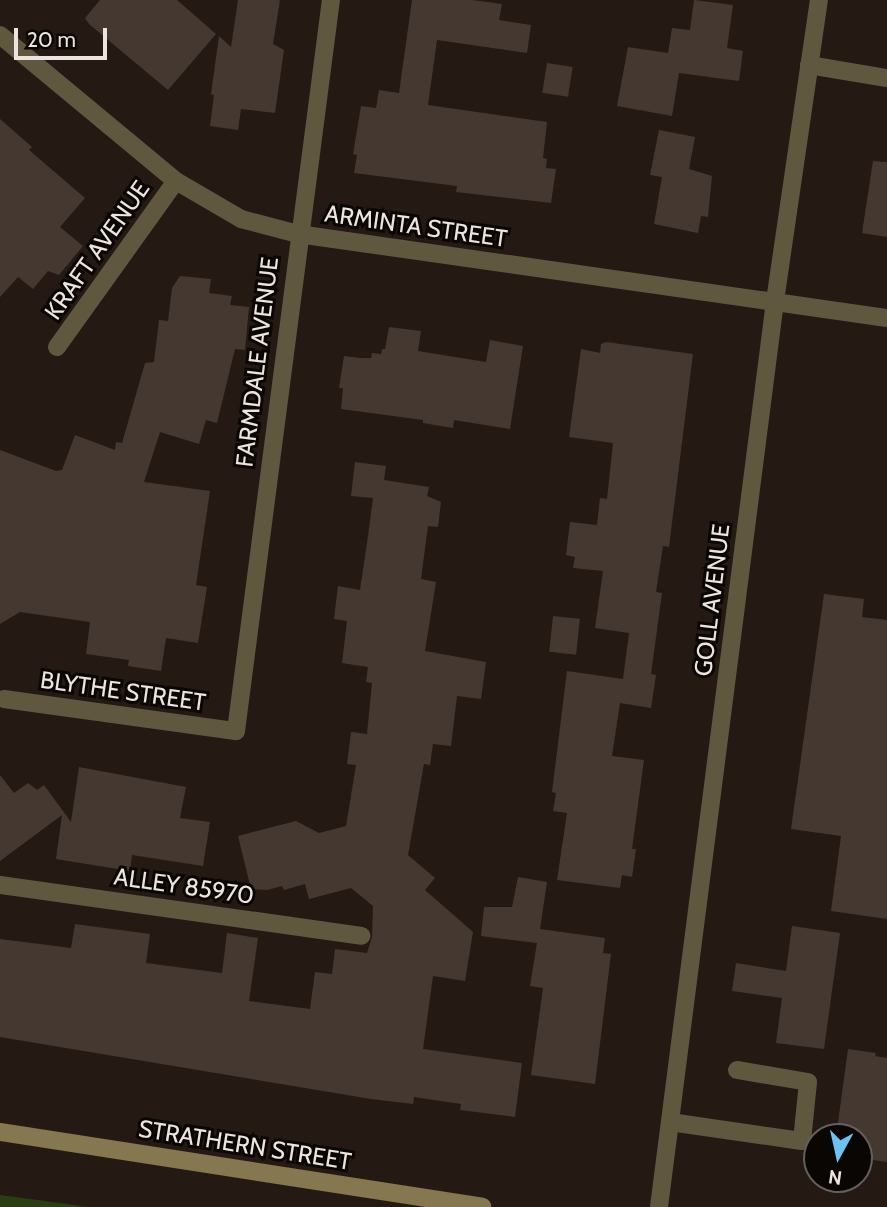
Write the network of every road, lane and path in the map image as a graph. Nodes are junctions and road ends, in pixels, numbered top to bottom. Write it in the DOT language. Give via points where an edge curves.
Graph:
graph roads {
  1 [pos="331,0"];
  2 [pos="819,0"];
  3 [pos="0,35"];
  4 [pos="809,65"];
  5 [pos="887,78"];
  6 [pos="176,181"];
  7 [pos="298,234"];
  8 [pos="775,301"];
  9 [pos="887,318"];
  10 [pos="57,347"];
  11 [pos="4,699"];
  12 [pos="236,731"];
  13 [pos="0,885"];
  14 [pos="361,936"];
  15 [pos="737,1070"];
  16 [pos="670,1122"];
  17 [pos="0,1132"];
  18 [pos="482,1207"];
  19 [pos="659,1207"];
  1 -- 7 [label="street, FARMDALE AVENUE"];
  2 -- 4 [label="street, GOLL AVENUE"];
  3 -- 6 [label="street, ARMINTA STREET"];
  4 -- 5 [label="street"];
  4 -- 8 [label="street, GOLL AVENUE"];
  6 -- 7 [label="street, ARMINTA STREET" via="241,219"];
  6 -- 10 [label="street, KRAFT AVENUE"];
  7 -- 8 [label="street, ARMINTA STREET"];
  7 -- 12 [label="street, FARMDALE AVENUE"];
  8 -- 9 [label="street, ARMINTA STREET"];
  8 -- 16 [label="street, GOLL AVENUE"];
  11 -- 12 [label="street, BLYTHE STREET"];
  13 -- 14 [label="street, ALLEY 85970"];
  15 -- 16 [label="street" via="808,1082 802,1141"];
  16 -- 19 [label="street, GOLL AVENUE"];
  17 -- 18 [label="main road, STRATHERN STREET"];
}
